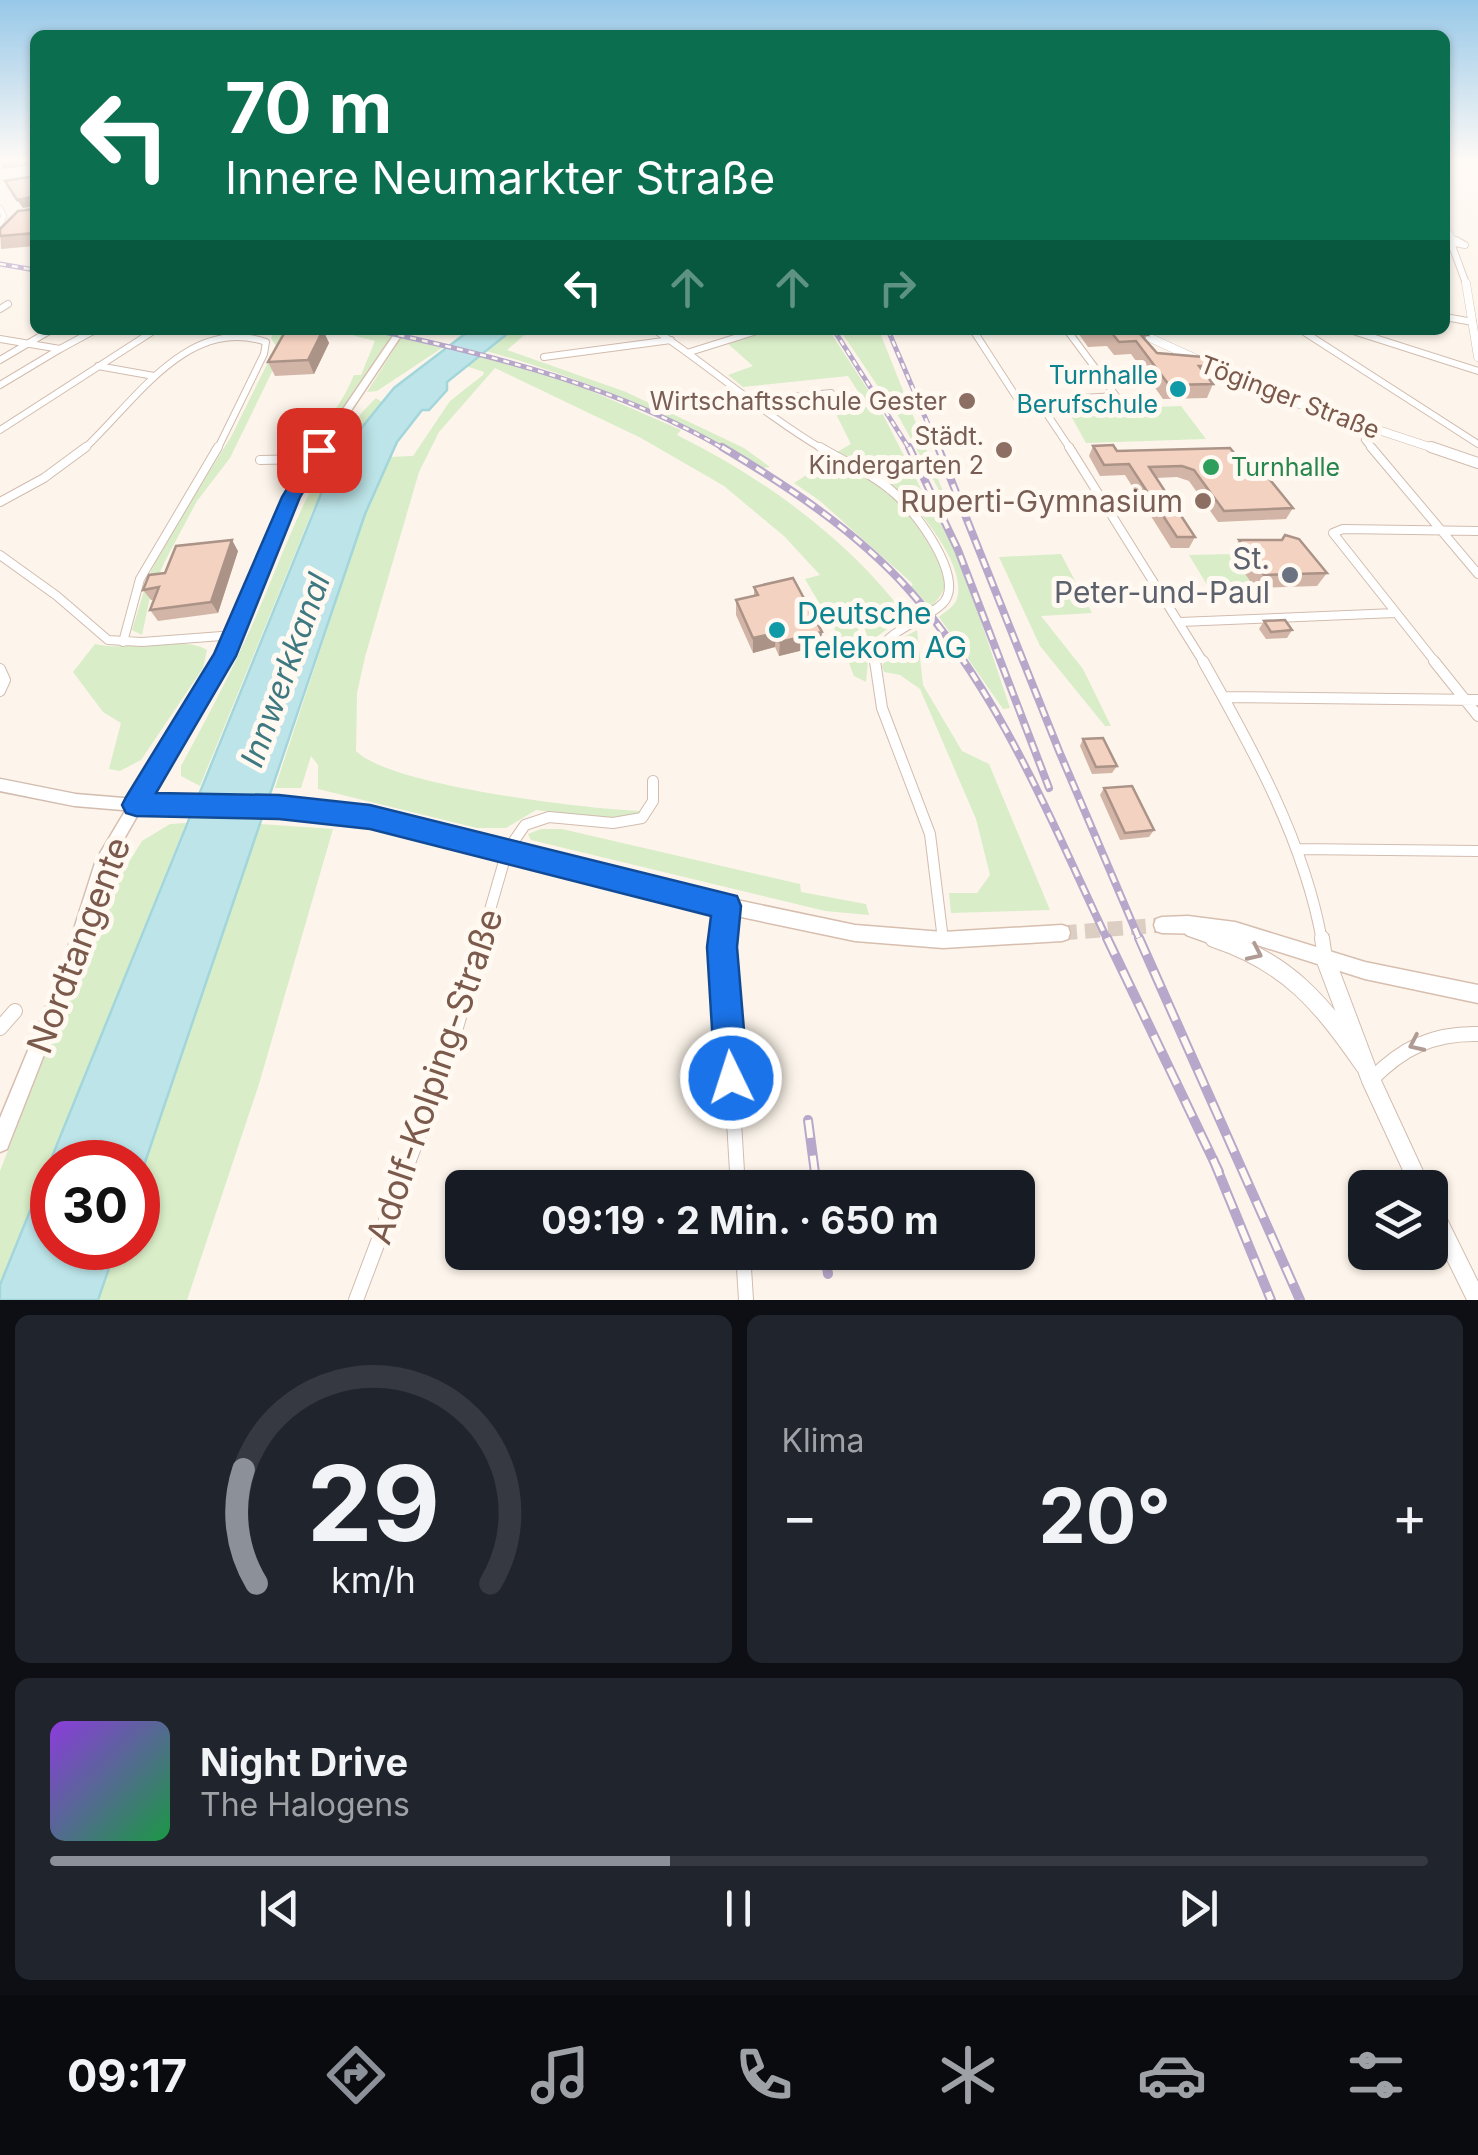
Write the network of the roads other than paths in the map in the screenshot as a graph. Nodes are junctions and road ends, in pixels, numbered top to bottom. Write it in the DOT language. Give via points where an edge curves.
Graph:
graph roads {
  1 [pos="1450,234"];
  2 [pos="1457,244"];
  3 [pos="1478,244"];
  4 [pos="1474,295"];
  5 [pos="8,304"];
  6 [pos="0,309"];
  7 [pos="1450,317"];
  8 [pos="1473,322"];
  9 [pos="43,335"];
  10 [pos="86,335"];
  11 [pos="147,335"];
  12 [pos="214,335"];
  13 [pos="398,335"];
  14 [pos="663,335"];
  15 [pos="744,335"];
  16 [pos="976,335"];
  17 [pos="1071,335"];
  18 [pos="1144,335"];
  19 [pos="1309,335"];
  20 [pos="1366,335"];
  21 [pos="0,339"];
  22 [pos="212,339"];
  23 [pos="671,340"];
  24 [pos="28,344"];
  25 [pos="60,349"];
  26 [pos="690,352"];
  27 [pos="1478,357"];
  28 [pos="544,358"];
  29 [pos="0,360"];
  30 [pos="98,366"];
  31 [pos="1478,371"];
  32 [pos="154,376"];
  33 [pos="0,385"];
  34 [pos="831,392"];
  35 [pos="750,401"];
  36 [pos="1043,408"];
  37 [pos="0,430"];
  38 [pos="1365,440"];
  39 [pos="1478,444"];
  40 [pos="313,459"];
  41 [pos="260,460"];
  42 [pos="1478,468"];
  43 [pos="0,502"];
  44 [pos="1440,530"];
  45 [pos="1478,531"];
  46 [pos="0,555"];
  47 [pos="1478,574"];
  48 [pos="1394,613"];
  49 [pos="1180,622"];
  50 [pos="893,634"];
  51 [pos="234,635"];
  52 [pos="123,642"];
  53 [pos="0,669"];
  54 [pos="0,692"];
  55 [pos="1224,697"];
  56 [pos="1465,700"];
  57 [pos="1478,700"];
  58 [pos="1478,716"];
  59 [pos="653,780"];
  60 [pos="0,785"];
  61 [pos="136,805"];
  62 [pos="1297,849"];
  63 [pos="507,852"];
  64 [pos="1478,852"];
  65 [pos="726,906"];
  66 [pos="1162,925"];
  67 [pos="1062,933"];
  68 [pos="943,940"];
  69 [pos="1326,958"];
  70 [pos="1478,994"];
  71 [pos="15,1010"];
  72 [pos="0,1028"];
  73 [pos="1475,1034"];
  74 [pos="1368,1073"];
  75 [pos="0,1142"];
  76 [pos="737,1170"];
  77 [pos="1413,1170"];
  78 [pos="1448,1241"];
  79 [pos="744,1270"];
  80 [pos="356,1300"];
  81 [pos="746,1300"];
  82 [pos="1478,1300"];
  1 -- 2 [label="street"];
  2 -- 3 [label="street"];
  2 -- 4 [label="street"];
  4 -- 8 [label="street"];
  5 -- 6 [label="street"];
  7 -- 8 [label="street"];
  8 -- 27 [label="street"];
  9 -- 24 [label="street"];
  10 -- 25 [label="street"];
  11 -- 30 [label="street"];
  12 -- 22 [label="street"];
  13 -- 40 [label="main road, Nordtangente"];
  14 -- 23 [label="street"];
  15 -- 26 [label="street"];
  16 -- 36 [label="street" via="1017,398"];
  17 -- 36 [label="street" via="1116,396 1047,401"];
  18 -- 42 [label="street, Töginger Straße" via="1276,396"];
  19 -- 39 [label="street"];
  20 -- 31 [label="street"];
  21 -- 24 [label="street"];
  22 -- 32 [label="street"];
  22 -- 52 [label="street" via="263,340 264,354 227,434 140,579"];
  23 -- 26 [label="street"];
  23 -- 28 [label="street"];
  24 -- 25 [label="street"];
  24 -- 29 [label="street"];
  25 -- 33 [label="street"];
  26 -- 35 [label="street"];
  30 -- 32 [label="street"];
  30 -- 37 [label="street"];
  32 -- 43 [label="street" via="74,456"];
  34 -- 35 [label="street"];
  35 -- 50 [label="street" via="886,485 934,544 951,580 948,598"];
  36 -- 49 [label="street"];
  38 -- 44 [label="street"];
  40 -- 41 [label="street"];
  40 -- 51 [label="main road, Nordtangente"];
  44 -- 45 [label="street"];
  44 -- 47 [label="street"];
  44 -- 48 [label="street" via="1334,532"];
  46 -- 52 [label="street" via="103,637"];
  48 -- 49 [label="street"];
  48 -- 56 [label="street"];
  49 -- 55 [label="street"];
  50 -- 68 [label="street" via="876,654 875,682 930,834"];
  51 -- 52 [label="street"];
  51 -- 61 [label="main road, Nordtangente"];
  53 -- 54 [label="street"];
  55 -- 56 [label="street"];
  55 -- 62 [label="street"];
  56 -- 57 [label="street"];
  56 -- 58 [label="street"];
  59 -- 63 [label="street" via="653,801 642,818 609,826 550,818 530,822"];
  60 -- 61 [label="street"];
  61 -- 63 [label="main road" via="279,807 370,817"];
  61 -- 75 [label="main road, Nordtangente" via="93,886 68,973"];
  62 -- 64 [label="street"];
  62 -- 69 [label="street"];
  63 -- 65 [label="main road"];
  63 -- 80 [label="street, Adolf-Kolping-Straße" via="445,1065"];
  65 -- 68 [label="main road" via="854,932"];
  65 -- 76 [label="street" via="722,947"];
  66 -- 69 [label="main road" via="1235,927"];
  66 -- 74 [label="street, one-way" via="1246,948 1283,966 1324,1007"];
  67 -- 68 [label="main road"];
  69 -- 70 [label="main road"];
  69 -- 74 [label="street"];
  71 -- 72 [label="street"];
  73 -- 74 [label="street, one-way" via="1422,1040"];
  74 -- 77 [label="street"];
  78 -- 82 [label="street"];
  79 -- 81 [label="street"];
}
